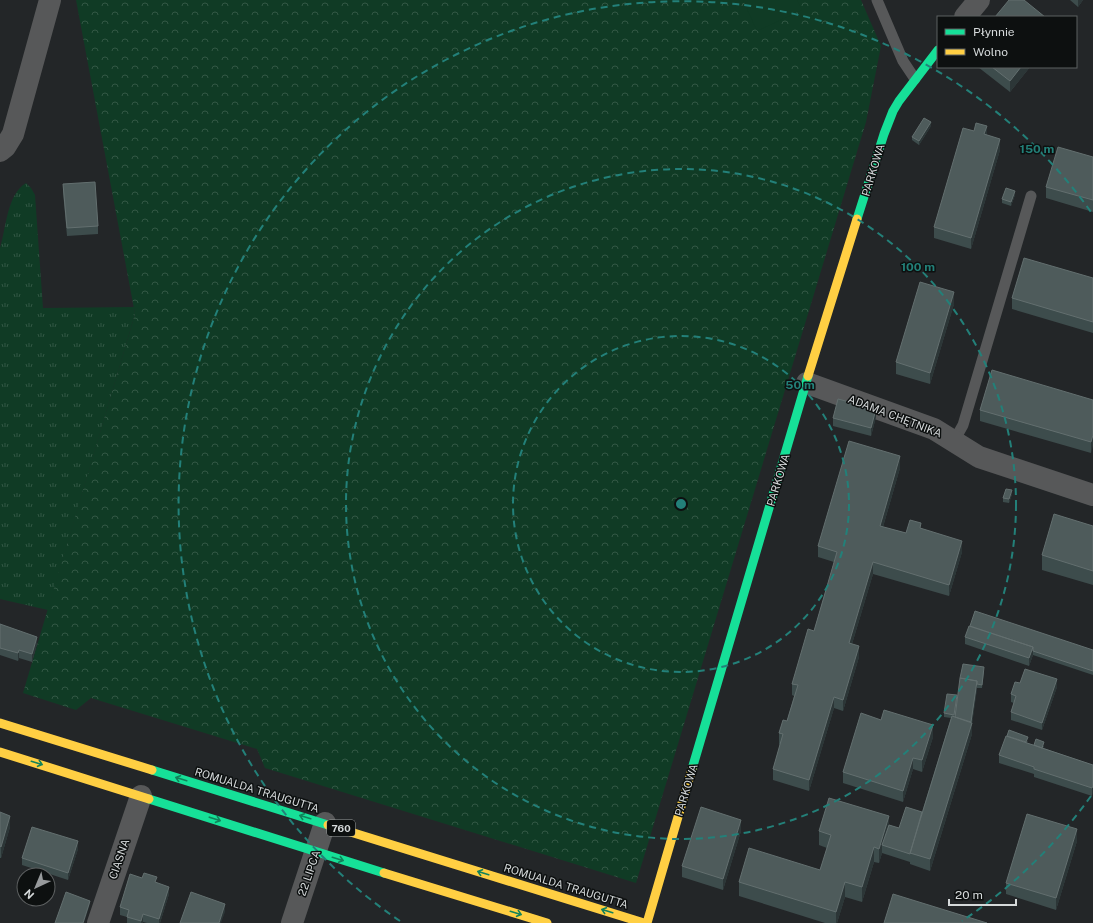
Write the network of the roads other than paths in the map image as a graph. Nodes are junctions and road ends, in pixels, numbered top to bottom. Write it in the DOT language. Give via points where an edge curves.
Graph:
graph roads {
  1 [pos="50,0"];
  2 [pos="877,0"];
  3 [pos="979,0"];
  4 [pos="966,16"];
  5 [pos="937,51"];
  6 [pos="915,79"];
  7 [pos="0,151"];
  8 [pos="1031,196"];
  9 [pos="807,384"];
  10 [pos="954,441"];
  11 [pos="1093,495"];
  12 [pos="0,723"];
  13 [pos="0,752"];
  14 [pos="141,796"];
  15 [pos="325,824"];
  16 [pos="316,852"];
  17 [pos="98,923"];
  18 [pos="292,923"];
  19 [pos="547,923"];
  20 [pos="645,923"];
  1 -- 7 [label="street" via="13,134"];
  2 -- 6 [label="lane" via="903,60"];
  3 -- 4 [label="street"];
  5 -- 6 [label="main road, PARKOWA"];
  6 -- 9 [label="main road, PARKOWA" via="893,111 884,134"];
  8 -- 10 [label="lane" via="961,432"];
  9 -- 10 [label="street, ADAMA CHĘTNIKA" via="934,429"];
  9 -- 20 [label="main road, PARKOWA"];
  10 -- 11 [label="street, ADAMA CHĘTNIKA" via="979,457"];
  15 -- 12 [label="main road, ROMUALDA TRAUGUTTA / 760, one-way"];
  13 -- 14 [label="main road, one-way"];
  14 -- 16 [label="main road, one-way"];
  14 -- 17 [label="street, CIASNA"];
  15 -- 16 [label="street, 22 LIPCA"];
  20 -- 15 [label="main road, ROMUALDA TRAUGUTTA / 760, one-way"];
  16 -- 18 [label="street, 22 LIPCA"];
  16 -- 19 [label="main road, one-way"];
}
